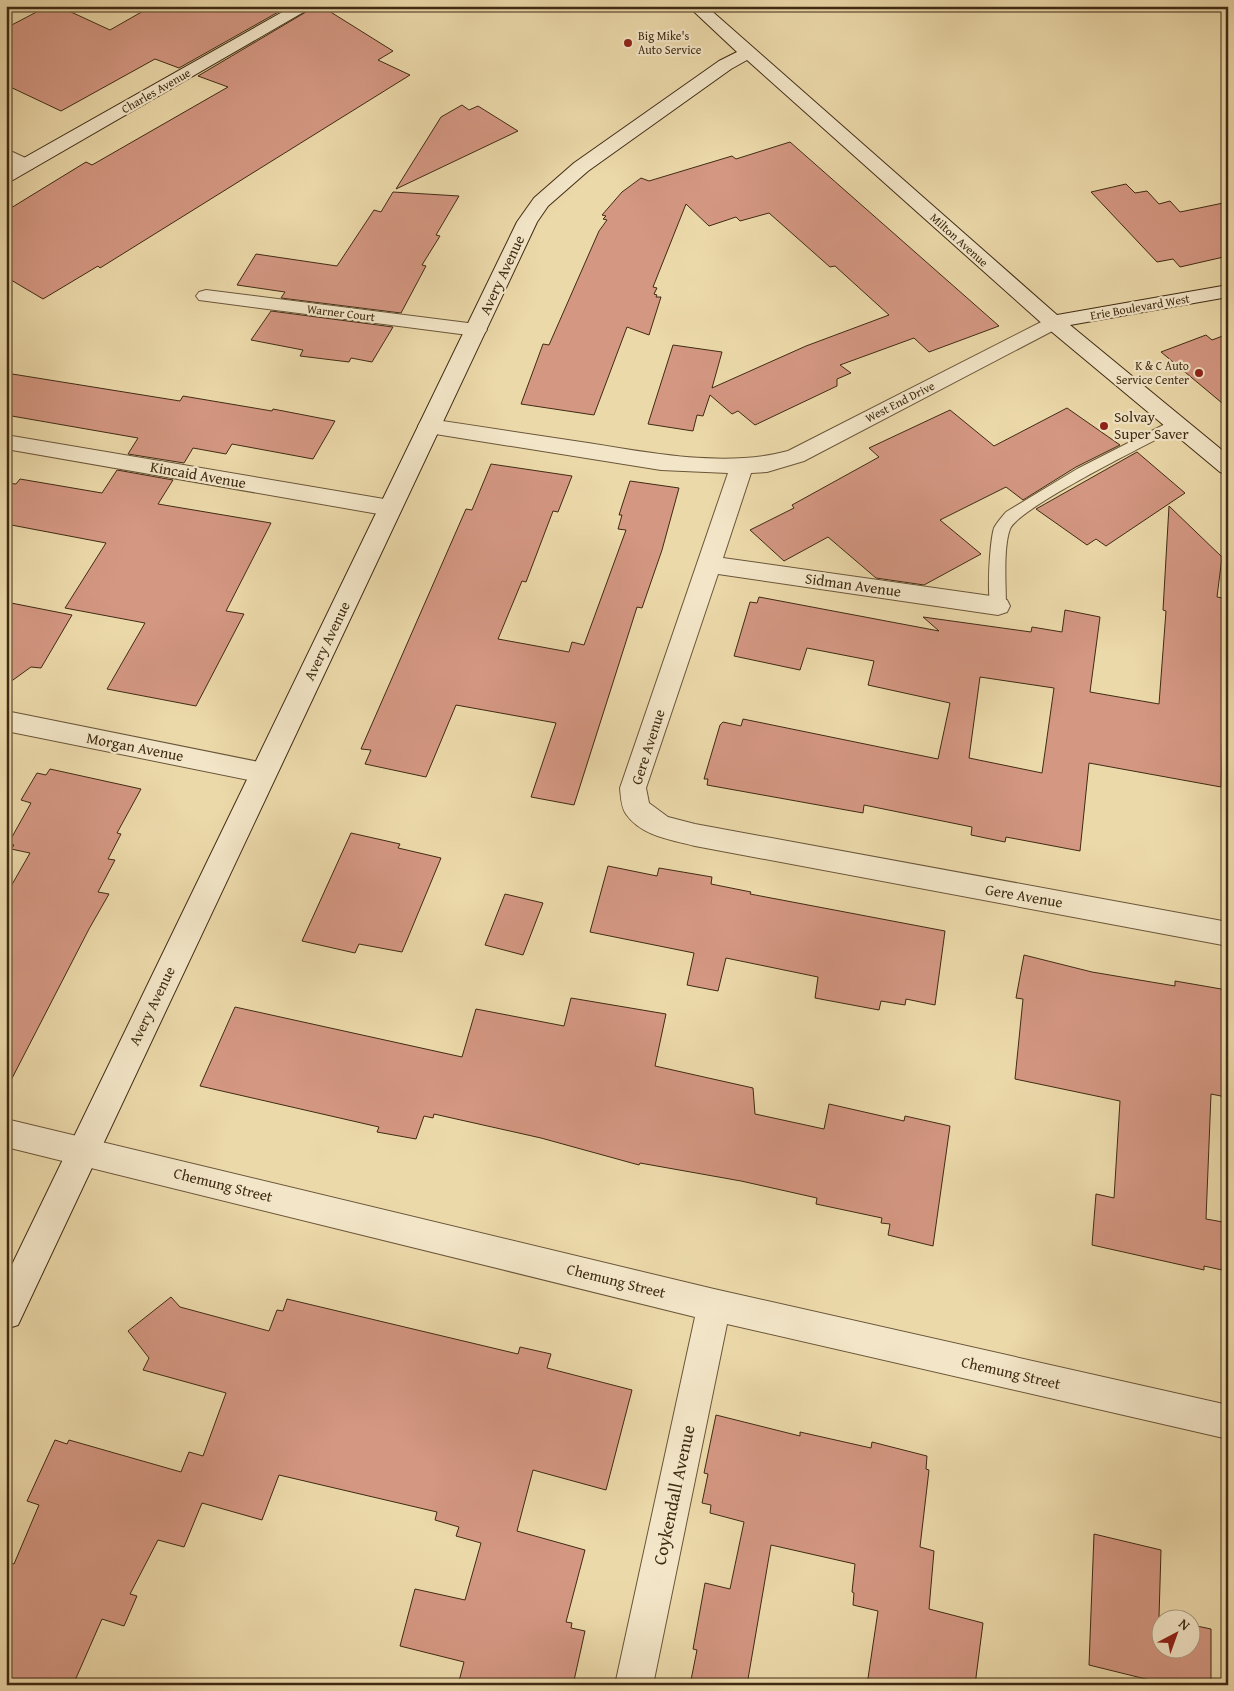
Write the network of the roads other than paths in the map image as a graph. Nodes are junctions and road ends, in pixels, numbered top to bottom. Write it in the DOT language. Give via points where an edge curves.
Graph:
graph roads {
  1 [pos="306,6"];
  2 [pos="696,6"];
  3 [pos="748,53"];
  4 [pos="6,155"];
  5 [pos="25,165"];
  6 [pos="6,176"];
  7 [pos="1228,291"];
  8 [pos="206,296"];
  9 [pos="1052,322"];
  10 [pos="476,330"];
  11 [pos="1176,424"];
  12 [pos="429,426"];
  13 [pos="6,442"];
  14 [pos="742,466"];
  15 [pos="1228,467"];
  16 [pos="390,508"];
  17 [pos="709,564"];
  18 [pos="998,606"];
  19 [pos="6,721"];
  20 [pos="264,773"];
  21 [pos="1228,934"];
  22 [pos="6,1133"];
  23 [pos="83,1151"];
  24 [pos="714,1305"];
  25 [pos="6,1312"];
  26 [pos="1228,1422"];
  27 [pos="634,1685"];
  1 -- 5 [label="street, Charles Avenue"];
  2 -- 3 [label="street, Milton Avenue"];
  3 -- 9 [label="street, Milton Avenue"];
  3 -- 10 [label="street, Avery Avenue" via="725,65 589,161 541,202 527,222"];
  4 -- 5 [label="street"];
  5 -- 6 [label="street, Charles Avenue"];
  7 -- 9 [label="street, Erie Boulevard West"];
  8 -- 10 [label="street, Warner Court"];
  9 -- 11 [label="street, Milton Avenue"];
  9 -- 14 [label="street, West End Drive" via="796,456 767,464"];
  10 -- 12 [label="street, Avery Avenue"];
  11 -- 15 [label="street, Milton Avenue"];
  11 -- 18 [label="lane" via="1014,514 1003,526"];
  12 -- 14 [label="street" via="661,462"];
  12 -- 16 [label="street, Avery Avenue"];
  13 -- 16 [label="street, Kincaid Avenue"];
  14 -- 17 [label="street, Gere Avenue"];
  16 -- 20 [label="street, Avery Avenue"];
  17 -- 18 [label="street, Sidman Avenue"];
  17 -- 21 [label="street, Gere Avenue" via="633,788 636,808 660,826 695,836"];
  19 -- 20 [label="street, Morgan Avenue"];
  20 -- 23 [label="street, Avery Avenue"];
  22 -- 23 [label="street, Chemung Street"];
  23 -- 24 [label="street, Chemung Street"];
  23 -- 25 [label="street, Avery Avenue"];
  24 -- 26 [label="street, Chemung Street"];
  24 -- 27 [label="street, Coykendall Avenue"];
}
